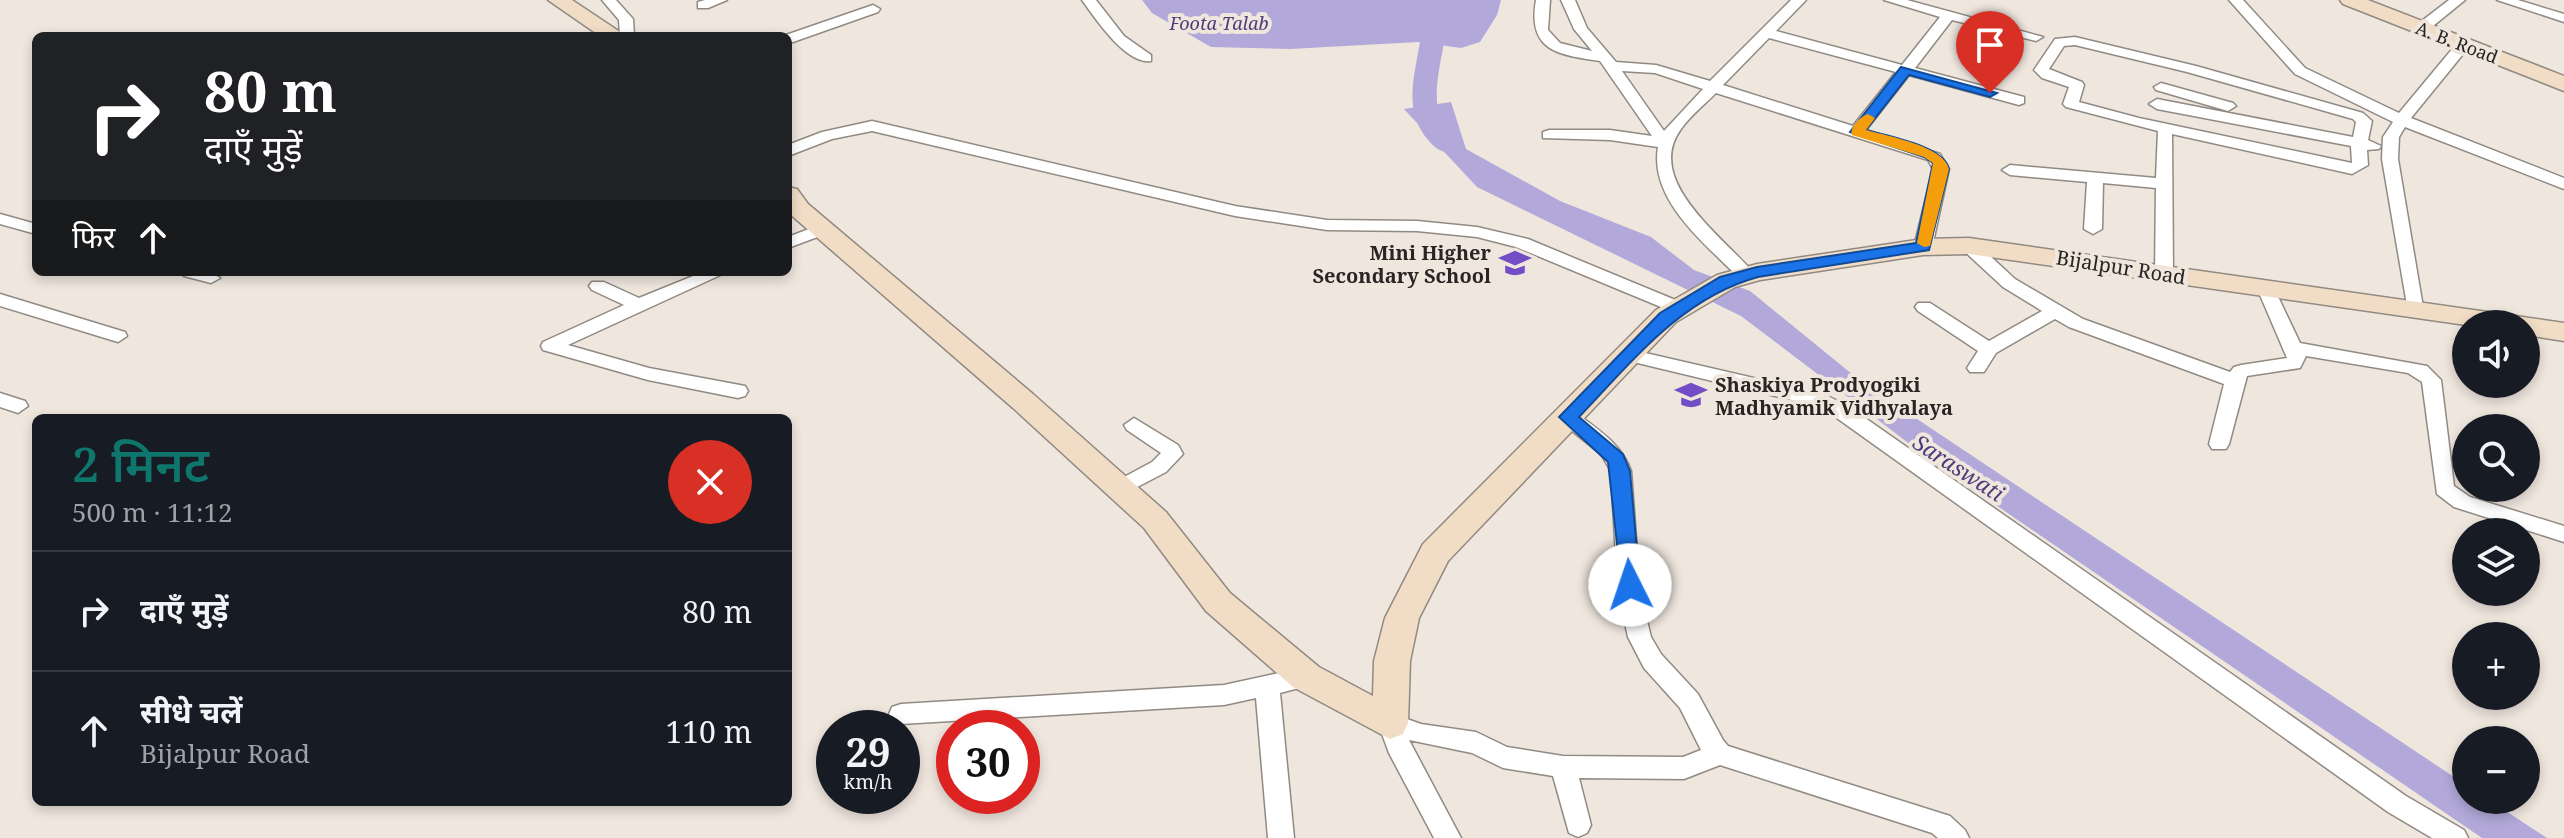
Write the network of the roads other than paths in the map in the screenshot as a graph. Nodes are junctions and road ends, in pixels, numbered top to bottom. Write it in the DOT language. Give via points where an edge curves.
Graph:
graph roads {
  1 [pos="558,0"];
  2 [pos="609,0"];
  3 [pos="720,0"];
  4 [pos="1089,0"];
  5 [pos="1543,0"];
  6 [pos="1568,0"];
  7 [pos="1799,0"];
  8 [pos="1891,0"];
  9 [pos="2236,0"];
  10 [pos="2350,0"];
  11 [pos="2369,0"];
  12 [pos="2458,0"];
  13 [pos="2504,0"];
  14 [pos="872,4"];
  15 [pos="703,5"];
  16 [pos="1949,15"];
  17 [pos="2564,18"];
  18 [pos="2428,23"];
  19 [pos="877,24"];
  20 [pos="609,32"];
  21 [pos="627,32"];
  22 [pos="1766,33"];
  23 [pos="792,37"];
  24 [pos="2036,37"];
  25 [pos="2463,45"];
  26 [pos="1146,58"];
  27 [pos="1608,62"];
  28 [pos="2167,63"];
  29 [pos="1906,70"];
  30 [pos="2564,76"];
  31 [pos="2564,84"];
  32 [pos="1713,87"];
  33 [pos="2161,87"];
  34 [pos="2019,100"];
  35 [pos="2157,104"];
  36 [pos="2402,120"];
  37 [pos="2158,130"];
  38 [pos="1857,132"];
  39 [pos="1549,135"];
  40 [pos="1664,143"];
  41 [pos="2376,146"];
  42 [pos="792,149"];
  43 [pos="2010,170"];
  44 [pos="2095,178"];
  45 [pos="2164,184"];
  46 [pos="2564,184"];
  47 [pos="792,202"];
  48 [pos="1,220"];
  49 [pos="32,228"];
  50 [pos="822,229"];
  51 [pos="2093,229"];
  52 [pos="792,241"];
  53 [pos="1969,246"];
  54 [pos="1923,247"];
  55 [pos="2164,274"];
  56 [pos="204,276"];
  57 [pos="708,276"];
  58 [pos="211,278"];
  59 [pos="1736,278"];
  60 [pos="598,286"];
  61 [pos="2266,288"];
  62 [pos="0,300"];
  63 [pos="639,305"];
  64 [pos="1683,305"];
  65 [pos="1924,307"];
  66 [pos="2414,307"];
  67 [pos="2055,311"];
  68 [pos="2452,313"];
  69 [pos="2540,328"];
  70 [pos="2564,332"];
  71 [pos="118,336"];
  72 [pos="2295,348"];
  73 [pos="1989,349"];
  74 [pos="1628,355"];
  75 [pos="1977,368"];
  76 [pos="2234,381"];
  77 [pos="738,391"];
  78 [pos="1568,417"];
  79 [pos="1134,425"];
  80 [pos="2219,444"];
  81 [pos="1120,488"];
  82 [pos="2564,534"];
  83 [pos="1306,677"];
  84 [pos="1267,687"];
  85 [pos="920,713"];
  86 [pos="1390,723"];
  87 [pos="1720,754"];
  88 [pos="1563,767"];
  89 [pos="1578,825"];
  90 [pos="1281,838"];
  91 [pos="1448,838"];
  92 [pos="1956,838"];
  93 [pos="2455,838"];
  1 -- 20 [label="main road"];
  2 -- 21 [label="street" via="626,19"];
  3 -- 15 [label="street"];
  4 -- 26 [label="street" via="1119,39"];
  5 -- 27 [label="street" via="1543,33 1553,47"];
  6 -- 27 [label="street" via="1581,29"];
  7 -- 22 [label="street"];
  8 -- 16 [label="street"];
  9 -- 36 [label="street" via="2300,71"];
  10 -- 25 [label="main road, A. B. Road"];
  11 -- 18 [label="main road, A. B. Road"];
  12 -- 18 [label="street"];
  13 -- 17 [label="street"];
  14 -- 19 [label="street"];
  14 -- 23 [label="street"];
  16 -- 24 [label="street"];
  16 -- 29 [label="street"];
  18 -- 30 [label="main road, A. B. Road"];
  22 -- 29 [label="street"];
  22 -- 32 [label="street"];
  25 -- 31 [label="main road, A. B. Road"];
  25 -- 36 [label="street"];
  27 -- 32 [label="street" via="1647,66"];
  27 -- 40 [label="street"];
  28 -- 33 [label="street"];
  28 -- 37 [label="street" via="2066,40 2041,70 2077,85 2071,104"];
  28 -- 41 [label="street" via="2358,116"];
  29 -- 34 [label="street"];
  29 -- 38 [label="street"];
  32 -- 38 [label="street"];
  32 -- 40 [label="street"];
  33 -- 35 [label="street"];
  33 -- 41 [label="street"];
  35 -- 37 [label="street"];
  35 -- 41 [label="street"];
  36 -- 41 [label="street" via="2391,137"];
  36 -- 46 [label="street"];
  37 -- 41 [label="street" via="2352,169"];
  37 -- 45 [label="street"];
  38 -- 54 [label="street" via="1940,162"];
  39 -- 40 [label="street" via="1610,135"];
  40 -- 59 [label="street" via="1666,174 1678,201"];
  41 -- 66 [label="street"];
  42 -- 64 [label="street" via="872,126 1235,211 1327,225 1477,232 1522,243"];
  43 -- 44 [label="street"];
  44 -- 45 [label="street"];
  44 -- 51 [label="street"];
  45 -- 55 [label="street"];
  47 -- 50 [label="main road"];
  48 -- 49 [label="street"];
  50 -- 52 [label="street"];
  50 -- 81 [label="main road"];
  53 -- 54 [label="main road, Bijalpur Road"];
  53 -- 55 [label="main road, Bijalpur Road"];
  53 -- 67 [label="street" via="2009,283"];
  54 -- 59 [label="main road, Bijalpur Road"];
  55 -- 61 [label="main road, Bijalpur Road"];
  56 -- 58 [label="street"];
  57 -- 63 [label="street"];
  59 -- 64 [label="main road, Bijalpur Road"];
  60 -- 63 [label="street"];
  61 -- 66 [label="main road, Bijalpur Road"];
  61 -- 72 [label="street"];
  62 -- 71 [label="street"];
  63 -- 77 [label="street" via="550,346 648,374"];
  64 -- 74 [label="main road, Bijalpur Road"];
  65 -- 73 [label="street"];
  66 -- 68 [label="main road, Bijalpur Road"];
  67 -- 73 [label="street"];
  67 -- 76 [label="street" via="2088,329"];
  69 -- 70 [label="main road"];
  72 -- 76 [label="street" via="2293,364 2249,368"];
  72 -- 82 [label="street" via="2428,374 2444,489 2462,502"];
  73 -- 75 [label="street"];
  74 -- 78 [label="main road, Bijalpur Road"];
  74 -- 93 [label="street" via="1823,401 1841,411 2397,804"];
  76 -- 80 [label="street"];
  78 -- 86 [label="main road, Bijalpur Road" via="1435,553 1402,618 1392,661"];
  78 -- 87 [label="street" via="1617,459 1638,637 1686,698 1706,741"];
  79 -- 81 [label="street" via="1173,454"];
  81 -- 83 [label="main road" via="1155,520 1218,602"];
  83 -- 84 [label="street"];
  83 -- 86 [label="main road"];
  84 -- 85 [label="street" via="1224,695"];
  84 -- 90 [label="street"];
  86 -- 88 [label="street" via="1476,743 1503,757"];
  86 -- 91 [label="street"];
  87 -- 88 [label="street" via="1684,768"];
  87 -- 92 [label="street" via="1941,824"];
  88 -- 89 [label="street"];
}
